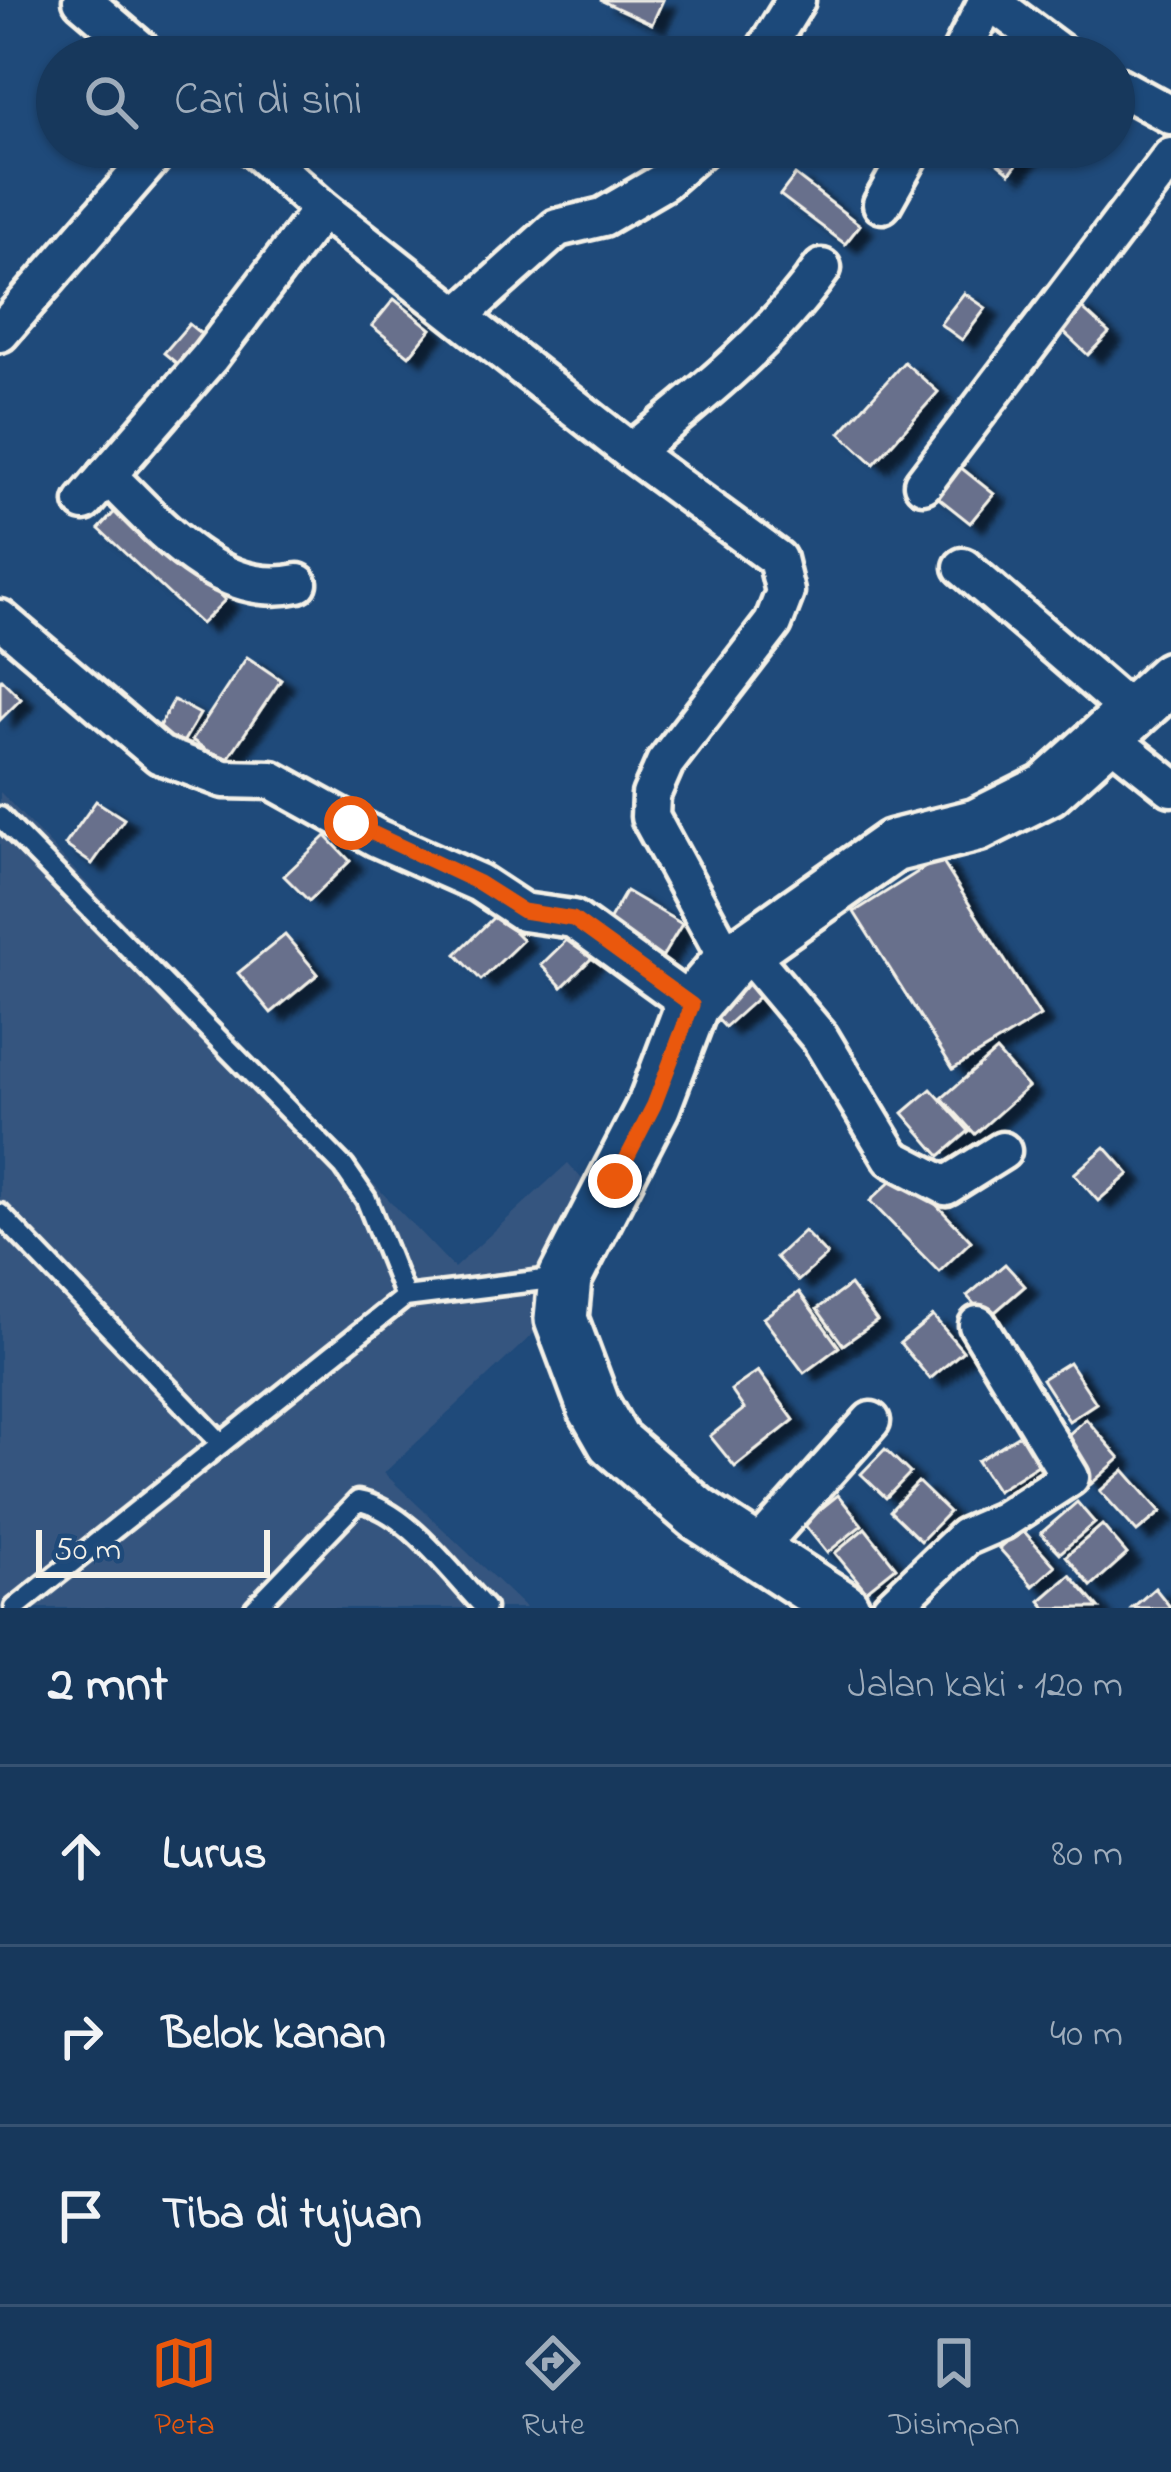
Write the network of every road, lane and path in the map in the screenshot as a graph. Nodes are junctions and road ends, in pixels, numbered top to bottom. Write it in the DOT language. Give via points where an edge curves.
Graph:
graph roads {
  1 [pos="82,0"];
  2 [pos="796,0"];
  3 [pos="988,0"];
  4 [pos="124,36"];
  5 [pos="774,36"];
  6 [pos="970,36"];
  7 [pos="1037,36"];
  8 [pos="1135,95"];
  9 [pos="1171,115"];
  10 [pos="1171,157"];
  11 [pos="143,168"];
  12 [pos="276,168"];
  13 [pos="679,168"];
  14 [pos="902,168"];
  15 [pos="882,204"];
  16 [pos="322,209"];
  17 [pos="822,268"];
  18 [pos="460,314"];
  19 [pos="0,333"];
  20 [pos="631,452"];
  21 [pos="923,484"];
  22 [pos="963,567"];
  23 [pos="298,583"];
  24 [pos="0,619"];
  25 [pos="1171,678"];
  26 [pos="1119,725"];
  27 [pos="1171,787"];
  28 [pos="0,818"];
  29 [pos="737,956"];
  30 [pos="692,1005"];
  31 [pos="1002,1151"];
  32 [pos="0,1214"];
  33 [pos="565,1278"];
  34 [pos="405,1297"];
  35 [pos="978,1325"];
  36 [pos="871,1421"];
  37 [pos="220,1441"];
  38 [pos="754,1552"];
  39 [pos="7,1606"];
  40 [pos="255,1608"];
  41 [pos="485,1608"];
  42 [pos="843,1608"];
  43 [pos="891,1608"];
  1 -- 4 [label="street"];
  2 -- 5 [label="street"];
  3 -- 6 [label="street"];
  3 -- 7 [label="street"];
  8 -- 9 [label="street"];
  10 -- 21 [label="street"];
  11 -- 19 [label="street"];
  12 -- 16 [label="street"];
  13 -- 18 [label="street" via="603,217 557,228"];
  14 -- 15 [label="street"];
  16 -- 18 [label="street"];
  16 -- 23 [label="street" via="96,489 221,573 269,589"];
  17 -- 20 [label="street" via="710,388"];
  18 -- 20 [label="street"];
  20 -- 29 [label="street" via="777,559 785,575 773,623 665,763 651,795 650,817"];
  22 -- 26 [label="street"];
  24 -- 30 [label="street" via="160,755 224,779 272,780 523,911 573,919"];
  25 -- 26 [label="street"];
  26 -- 27 [label="street"];
  26 -- 29 [label="street" via="1047,790 977,824 893,847"];
  28 -- 34 [label="lane" via="344,1167 366,1199"];
  29 -- 30 [label="street"];
  29 -- 31 [label="street" via="820,1038 892,1159 946,1186"];
  30 -- 33 [label="street" via="654,1105"];
  32 -- 37 [label="lane"];
  33 -- 34 [label="lane"];
  33 -- 38 [label="street" via="561,1319 614,1442"];
  34 -- 37 [label="lane"];
  35 -- 43 [label="street" via="1070,1477 964,1537"];
  36 -- 38 [label="street"];
  37 -- 39 [label="lane"];
  38 -- 42 [label="street"];
  40 -- 41 [label="lane" via="358,1501 412,1534"];
}
